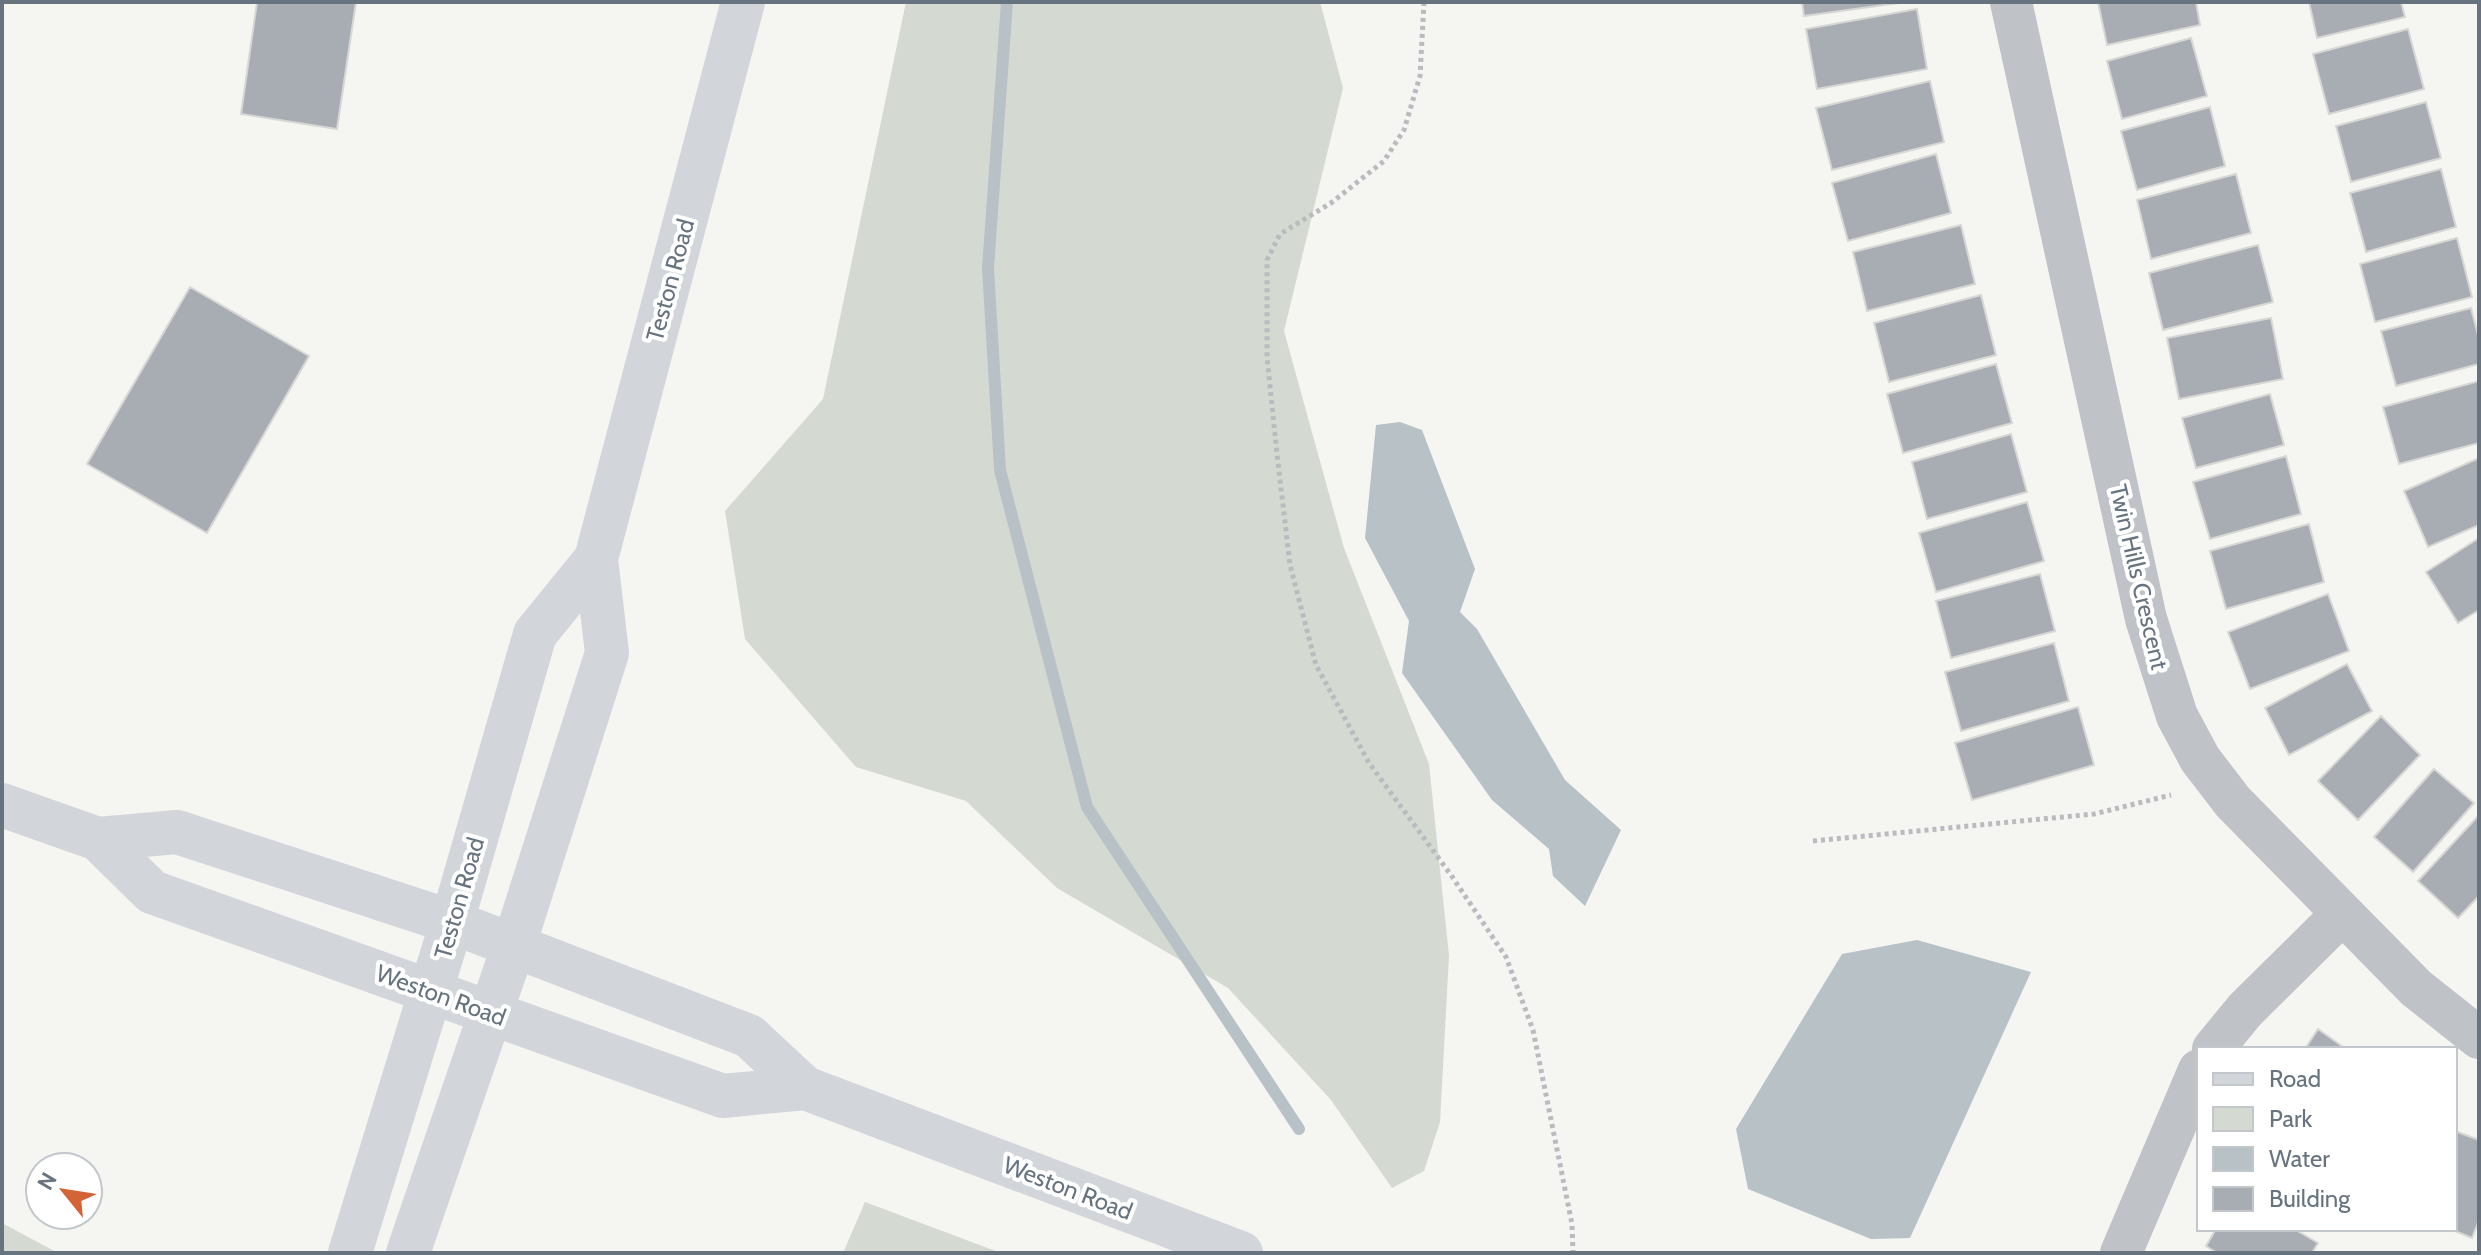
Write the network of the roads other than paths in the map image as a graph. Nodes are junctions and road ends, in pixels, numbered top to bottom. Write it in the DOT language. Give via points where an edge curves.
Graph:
graph roads {
  1 [pos="743,2"];
  2 [pos="2011,2"];
  3 [pos="596,559"];
  4 [pos="2,805"];
  5 [pos="98,839"];
  6 [pos="2342,914"];
  7 [pos="452,922"];
  8 [pos="514,945"];
  9 [pos="431,991"];
  10 [pos="491,1013"];
  11 [pos="2479,1038"];
  12 [pos="2215,1047"];
  13 [pos="2197,1075"];
  14 [pos="805,1088"];
  15 [pos="350,1253"];
  16 [pos="408,1253"];
  17 [pos="1241,1253"];
  18 [pos="2121,1253"];
  1 -- 3 [label="main road, Teston Road"];
  2 -- 6 [label="street, Twin Hills Crescent" via="2163,680 2200,759 2233,802"];
  3 -- 7 [label="main road, Teston Road" via="535,634"];
  3 -- 8 [label="main road, Teston Road" via="607,653"];
  4 -- 5 [label="main road, Weston Road"];
  5 -- 7 [label="main road, Weston Road" via="177,832"];
  5 -- 9 [label="main road, Weston Road" via="152,892"];
  6 -- 11 [label="street, Twin Hills Crescent" via="2416,988"];
  6 -- 12 [label="street"];
  7 -- 8 [label="main road, Weston Road"];
  7 -- 9 [label="main road, Teston Road"];
  8 -- 10 [label="main road, Teston Road"];
  8 -- 14 [label="main road, Weston Road" via="749,1036"];
  9 -- 10 [label="main road, Weston Road"];
  9 -- 15 [label="main road, Teston Road"];
  10 -- 14 [label="main road, Weston Road" via="723,1096"];
  10 -- 16 [label="main road, Teston Road"];
  13 -- 18 [label="street"];
  14 -- 17 [label="main road, Weston Road"];
}
